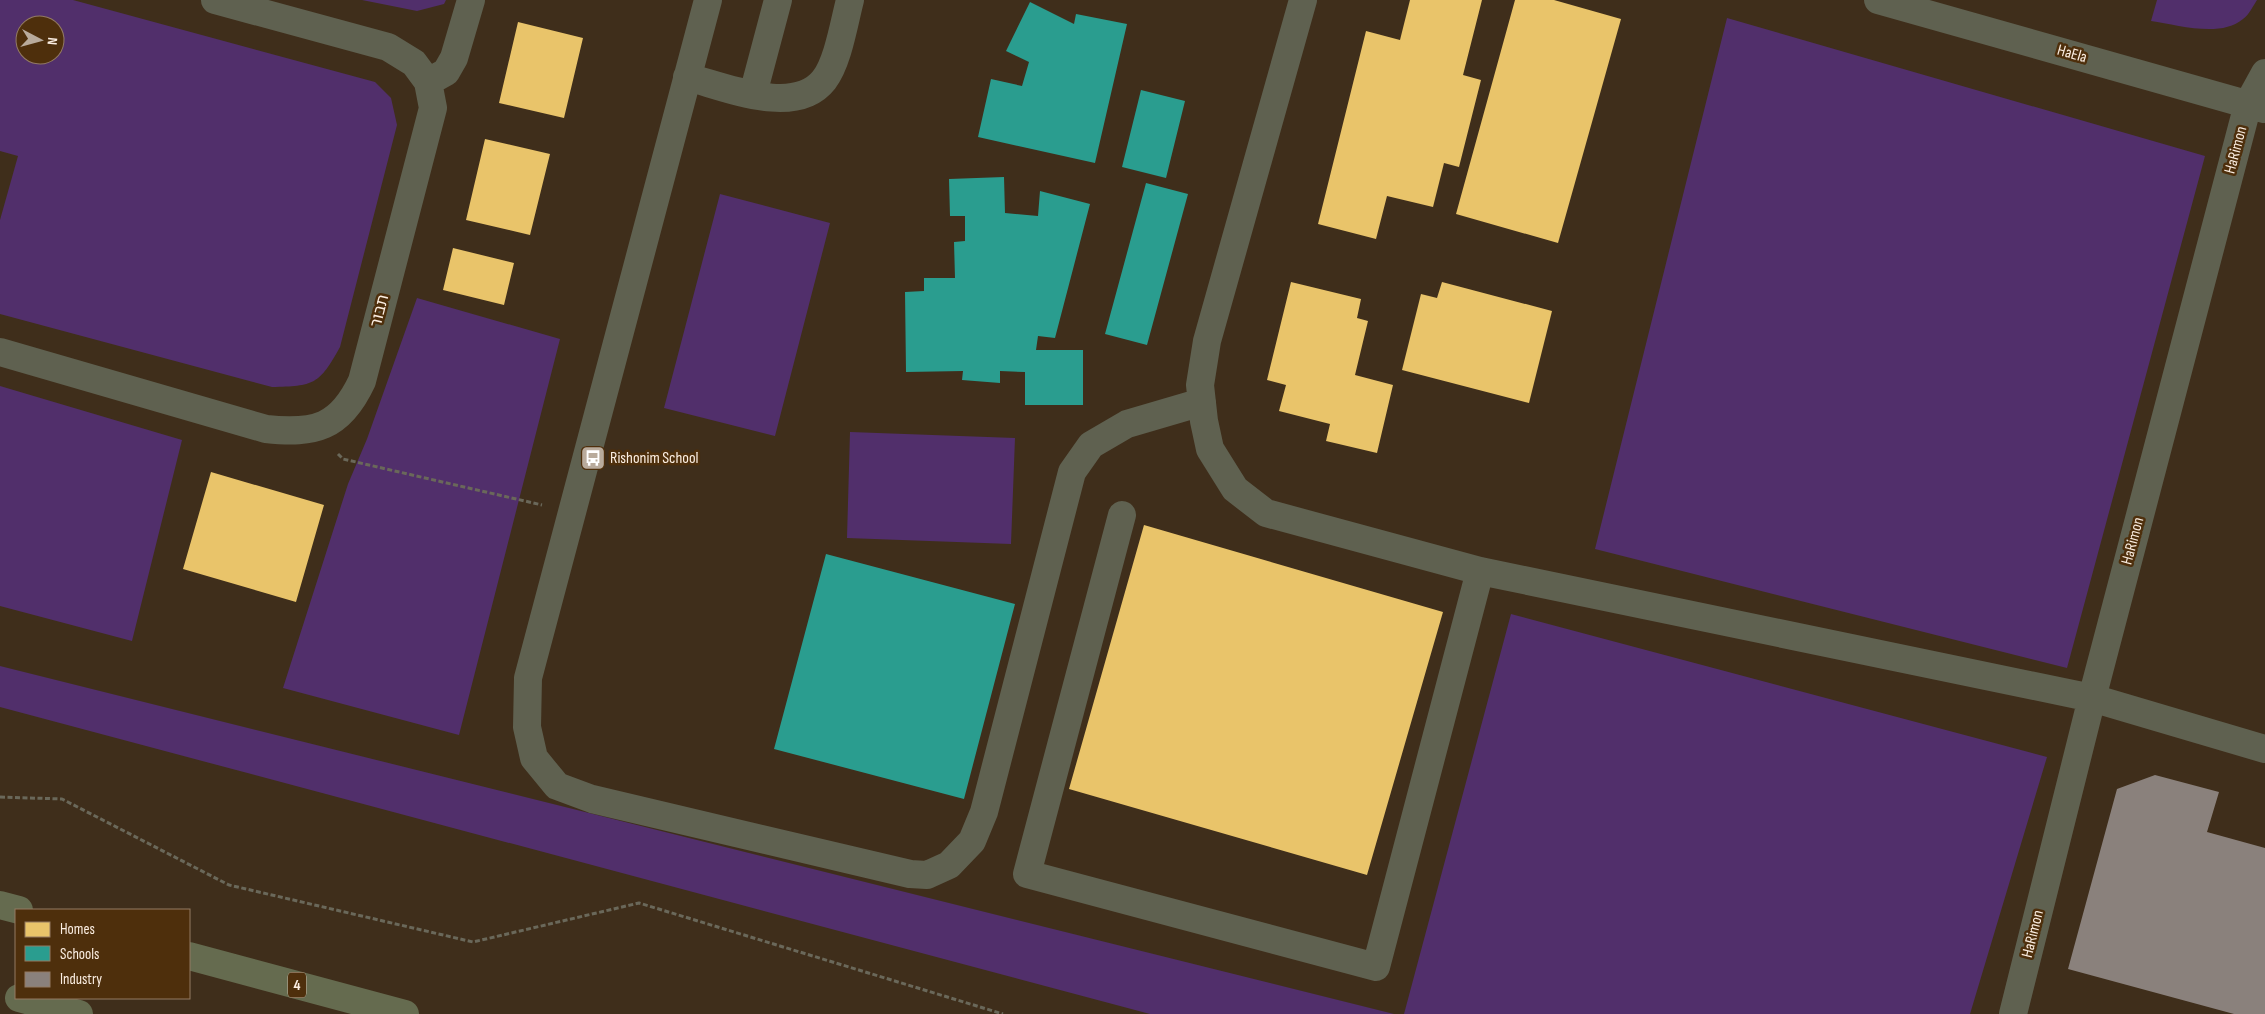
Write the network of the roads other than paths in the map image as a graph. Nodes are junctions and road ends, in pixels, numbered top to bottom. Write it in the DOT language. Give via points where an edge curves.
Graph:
graph roads {
  1 [pos="215,0"];
  2 [pos="471,0"];
  3 [pos="708,0"];
  4 [pos="778,0"];
  5 [pos="850,0"];
  6 [pos="1303,0"];
  7 [pos="1878,0"];
  8 [pos="2265,73"];
  9 [pos="687,77"];
  10 [pos="428,82"];
  11 [pos="753,94"];
  12 [pos="2256,106"];
  13 [pos="0,352"];
  14 [pos="1202,402"];
  15 [pos="1122,515"];
  16 [pos="1480,571"];
  17 [pos="2092,698"];
  18 [pos="2265,749"];
  19 [pos="0,905"];
  20 [pos="15,909"];
  21 [pos="190,956"];
  22 [pos="0,993"];
  23 [pos="15,996"];
  24 [pos="25,999"];
  25 [pos="79,1014"];
  26 [pos="405,1014"];
  27 [pos="2013,1014"];
  1 -- 10 [label="street, תבור" via="388,47 414,63"];
  2 -- 10 [label="street" via="454,58 446,72"];
  3 -- 9 [label="street"];
  4 -- 11 [label="street"];
  5 -- 11 [label="street" via="834,59 825,79 811,93 788,98"];
  6 -- 14 [label="street" via="1207,341 1200,385"];
  7 -- 12 [label="street, HaEla"];
  8 -- 12 [label="street, HaRimon"];
  9 -- 11 [label="street"];
  9 -- 14 [label="street" via="528,678 527,727 534,758 557,786 611,803 910,874 927,875 949,865 972,841 984,812 1072,472 1091,446 1127,424"];
  10 -- 13 [label="street, תבור" via="433,108 362,381 353,400 335,420 316,430 266,429"];
  12 -- 17 [label="street, HaRimon"];
  14 -- 16 [label="street" via="1210,449 1235,489 1266,513"];
  15 -- 16 [label="street" via="1027,874 1376,967"];
  16 -- 17 [label="street"];
  17 -- 18 [label="street"];
  17 -- 27 [label="street, HaRimon"];
  19 -- 20 [label="highway"];
  21 -- 26 [label="highway, 4"];
  22 -- 23 [label="highway"];
  24 -- 25 [label="highway"];
}
